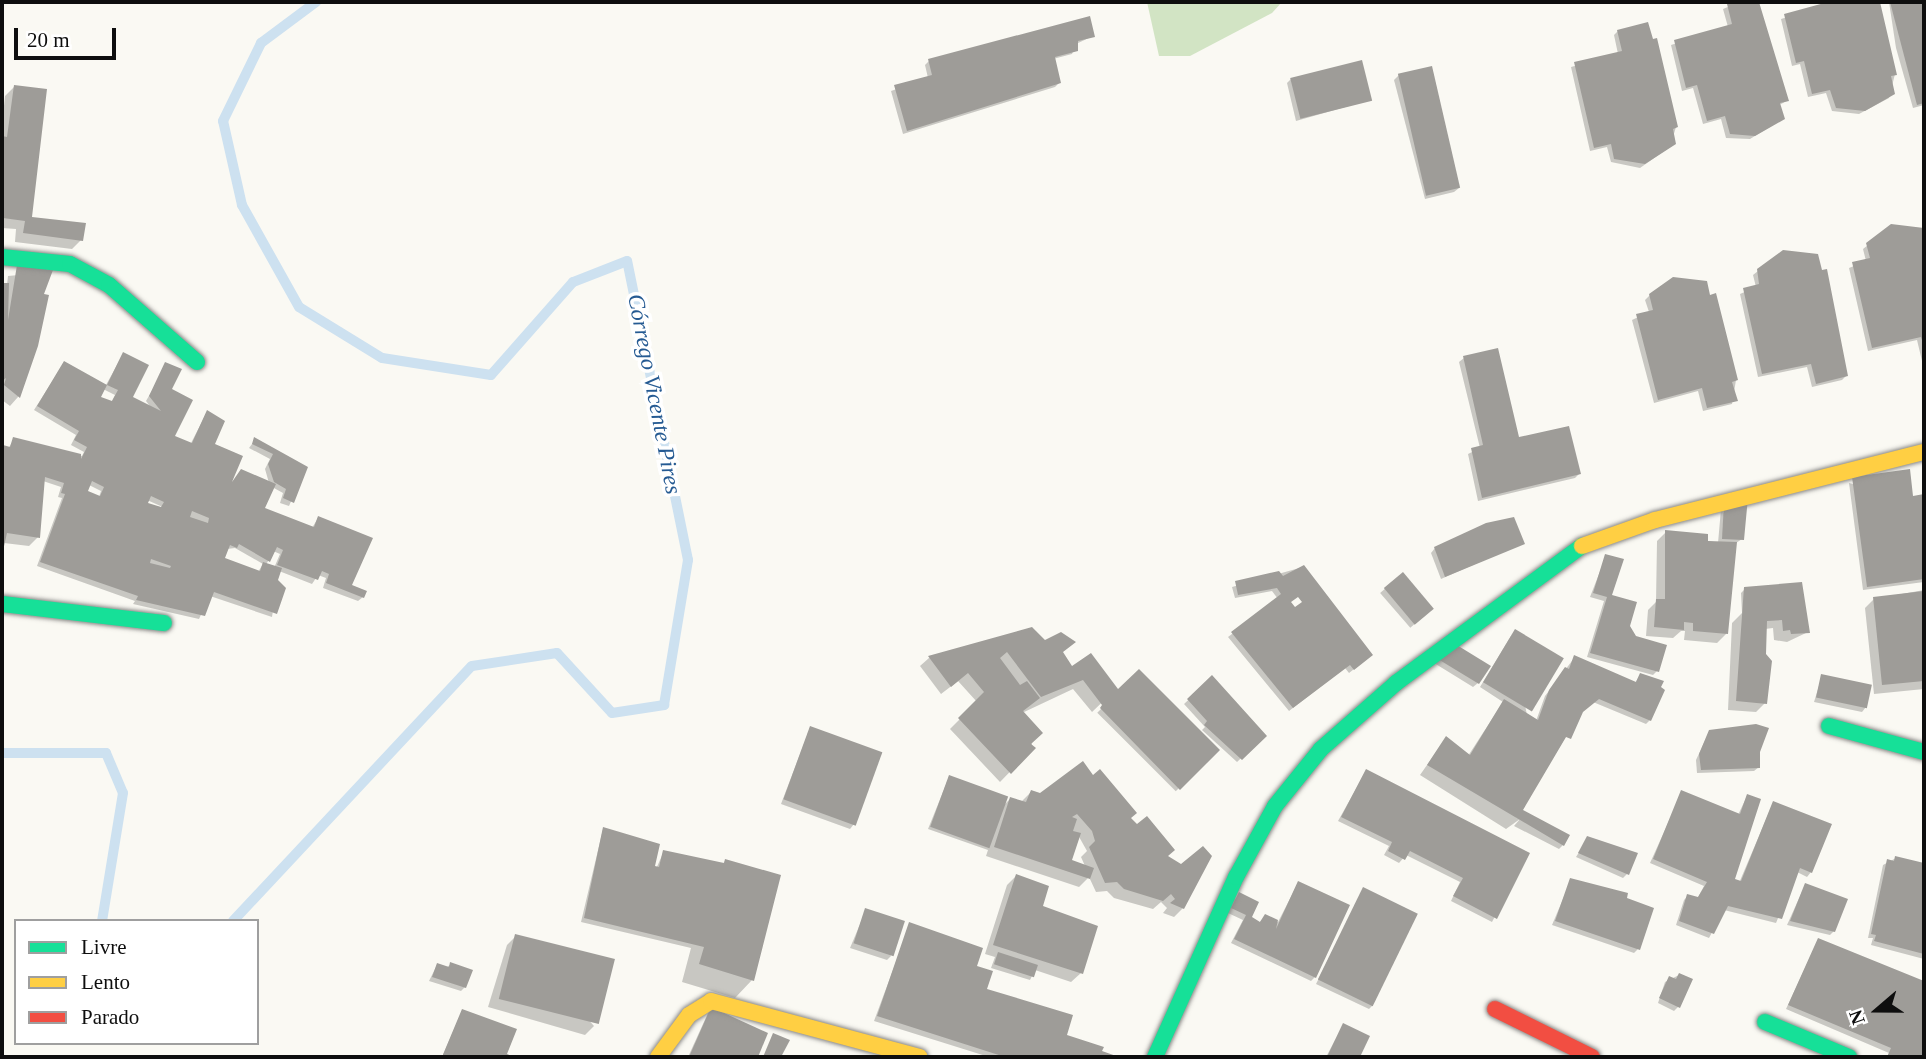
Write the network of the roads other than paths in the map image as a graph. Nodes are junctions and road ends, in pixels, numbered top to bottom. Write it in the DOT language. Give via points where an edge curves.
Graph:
graph roads {
  1 [pos="2,257"];
  2 [pos="197,362"];
  3 [pos="1924,452"];
  4 [pos="2,604"];
  5 [pos="164,623"];
  6 [pos="1829,726"];
  7 [pos="1924,752"];
  8 [pos="1494,1009"];
  9 [pos="1765,1022"];
  10 [pos="658,1057"];
  11 [pos="920,1057"];
  12 [pos="1155,1057"];
  13 [pos="1592,1057"];
  14 [pos="1849,1057"];
  1 -- 2 [label="street" via="80,269 109,285"];
  3 -- 12 [label="street" via="1655,520 1586,544 1396,683 1321,749 1275,806 1236,877"];
  4 -- 5 [label="street"];
  6 -- 7 [label="street"];
  8 -- 13 [label="street"];
  9 -- 14 [label="street"];
  10 -- 11 [label="street" via="689,1015 711,1001"];
}
